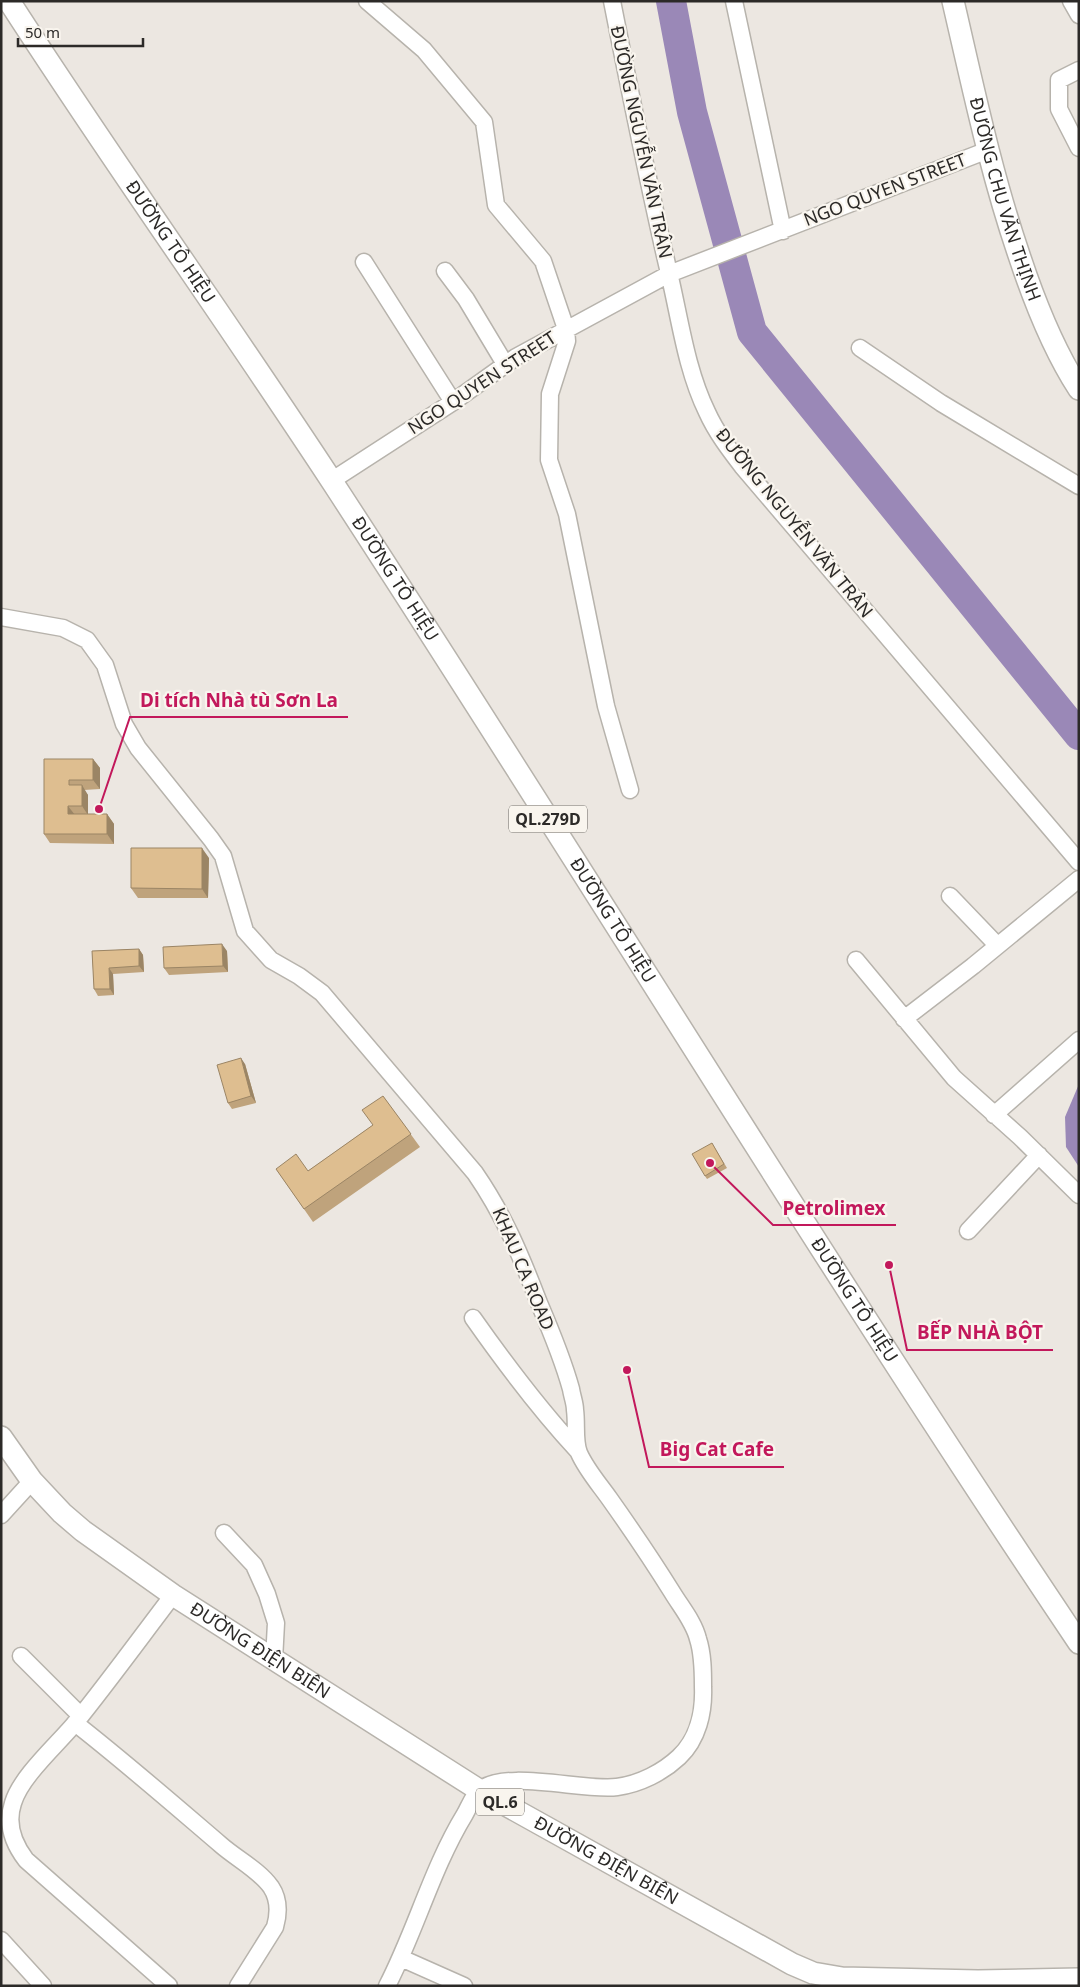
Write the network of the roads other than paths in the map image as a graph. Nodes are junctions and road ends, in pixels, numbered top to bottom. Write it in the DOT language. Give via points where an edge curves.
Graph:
graph roads {
  1 [pos="9,1"];
  2 [pos="367,1"];
  3 [pos="612,1"];
  4 [pos="734,1"];
  5 [pos="953,1"];
  6 [pos="1071,1"];
  7 [pos="1079,15"];
  8 [pos="1079,70"];
  9 [pos="1079,148"];
  10 [pos="988,150"];
  11 [pos="783,230"];
  12 [pos="364,262"];
  13 [pos="445,270"];
  14 [pos="670,274"];
  15 [pos="566,329"];
  16 [pos="860,348"];
  17 [pos="505,364"];
  18 [pos="1079,389"];
  19 [pos="453,402"];
  20 [pos="332,481"];
  21 [pos="1079,486"];
  22 [pos="1,617"];
  23 [pos="630,790"];
  24 [pos="1079,862"];
  25 [pos="1079,879"];
  26 [pos="950,896"];
  27 [pos="997,945"];
  28 [pos="856,960"];
  29 [pos="904,1019"];
  30 [pos="1079,1040"];
  31 [pos="994,1115"];
  32 [pos="1039,1155"];
  33 [pos="1079,1194"];
  34 [pos="968,1231"];
  35 [pos="473,1318"];
  36 [pos="1,1437"];
  37 [pos="578,1451"];
  38 [pos="32,1482"];
  39 [pos="1,1515"];
  40 [pos="224,1533"];
  41 [pos="173,1594"];
  42 [pos="1079,1642"];
  43 [pos="21,1656"];
  44 [pos="274,1660"];
  45 [pos="78,1719"];
  46 [pos="479,1790"];
  47 [pos="1,1940"];
  48 [pos="401,1958"];
  49 [pos="1079,1978"];
  50 [pos="978,1983"];
  51 [pos="43,1986"];
  52 [pos="169,1986"];
  53 [pos="238,1986"];
  54 [pos="387,1986"];
  55 [pos="464,1986"];
  1 -- 20 [label="main road, ĐƯỜNG TÔ HIỆU / QL.279D"];
  2 -- 15 [label="street" via="424,50 484,122 496,205 543,261"];
  3 -- 14 [label="street, ĐƯỜNG NGUYỄN VĂN TRÂN"];
  4 -- 11 [label="street"];
  5 -- 10 [label="main road, ĐƯỜNG CHU VĂN THỊNH"];
  6 -- 7 [label="street"];
  8 -- 9 [label="street" via="1059,80 1059,109"];
  10 -- 11 [label="street, NGO QUYEN STREET"];
  10 -- 18 [label="main road, ĐƯỜNG CHU VĂN THỊNH" via="1036,306"];
  11 -- 14 [label="street, NGO QUYEN STREET"];
  12 -- 19 [label="street"];
  13 -- 17 [label="street"];
  14 -- 15 [label="street, NGO QUYEN STREET"];
  14 -- 24 [label="street, ĐƯỜNG NGUYỄN VĂN TRÂN" via="696,386 720,436 742,466"];
  15 -- 17 [label="street, NGO QUYEN STREET"];
  15 -- 23 [label="street" via="567,341 550,394 549,460 567,514 606,706"];
  16 -- 21 [label="street" via="941,402"];
  17 -- 19 [label="street, NGO QUYEN STREET"];
  19 -- 20 [label="street, NGO QUYEN STREET"];
  20 -- 42 [label="main road, ĐƯỜNG TÔ HIỆU / QL.279D" via="960,1466"];
  22 -- 37 [label="street, KHAU CA ROAD" via="63,628 87,640 106,666 124,724 138,748 223,856 245,931 270,960 322,993 484,1186 508,1227 550,1330 576,1410"];
  25 -- 27 [label="street"];
  26 -- 27 [label="street"];
  27 -- 29 [label="street"];
  28 -- 29 [label="street"];
  29 -- 31 [label="street" via="954,1078"];
  30 -- 31 [label="street"];
  31 -- 32 [label="street"];
  32 -- 33 [label="street"];
  32 -- 34 [label="street"];
  35 -- 37 [label="street" via="546,1417"];
  36 -- 38 [label="main road, ĐƯỜNG ĐIỆN BIÊN / QL.6"];
  37 -- 46 [label="street" via="696,1632 703,1677 702,1716 696,1733 678,1758 633,1784 603,1788 561,1783 501,1782"];
  38 -- 39 [label="street"];
  38 -- 41 [label="main road, ĐƯỜNG ĐIỆN BIÊN / QL.6" via="83,1531"];
  40 -- 44 [label="street" via="254,1565 267,1594 276,1623"];
  41 -- 44 [label="main road, ĐƯỜNG ĐIỆN BIÊN / QL.6"];
  41 -- 45 [label="street"];
  43 -- 45 [label="street"];
  44 -- 46 [label="main road, ĐƯỜNG ĐIỆN BIÊN / QL.6"];
  45 -- 52 [label="street" via="18,1792 10,1819 11,1831 26,1860"];
  45 -- 53 [label="street" via="228,1851 264,1878 271,1888 278,1905 275,1927"];
  46 -- 48 [label="street" via="437,1869"];
  46 -- 50 [label="main road, ĐƯỜNG ĐIỆN BIÊN / QL.6" via="813,1973 842,1978"];
  47 -- 51 [label="street"];
  48 -- 54 [label="street"];
  48 -- 55 [label="street"];
  49 -- 50 [label="main road, ĐƯỜNG ĐIỆN BIÊN / QL.6"];
}
